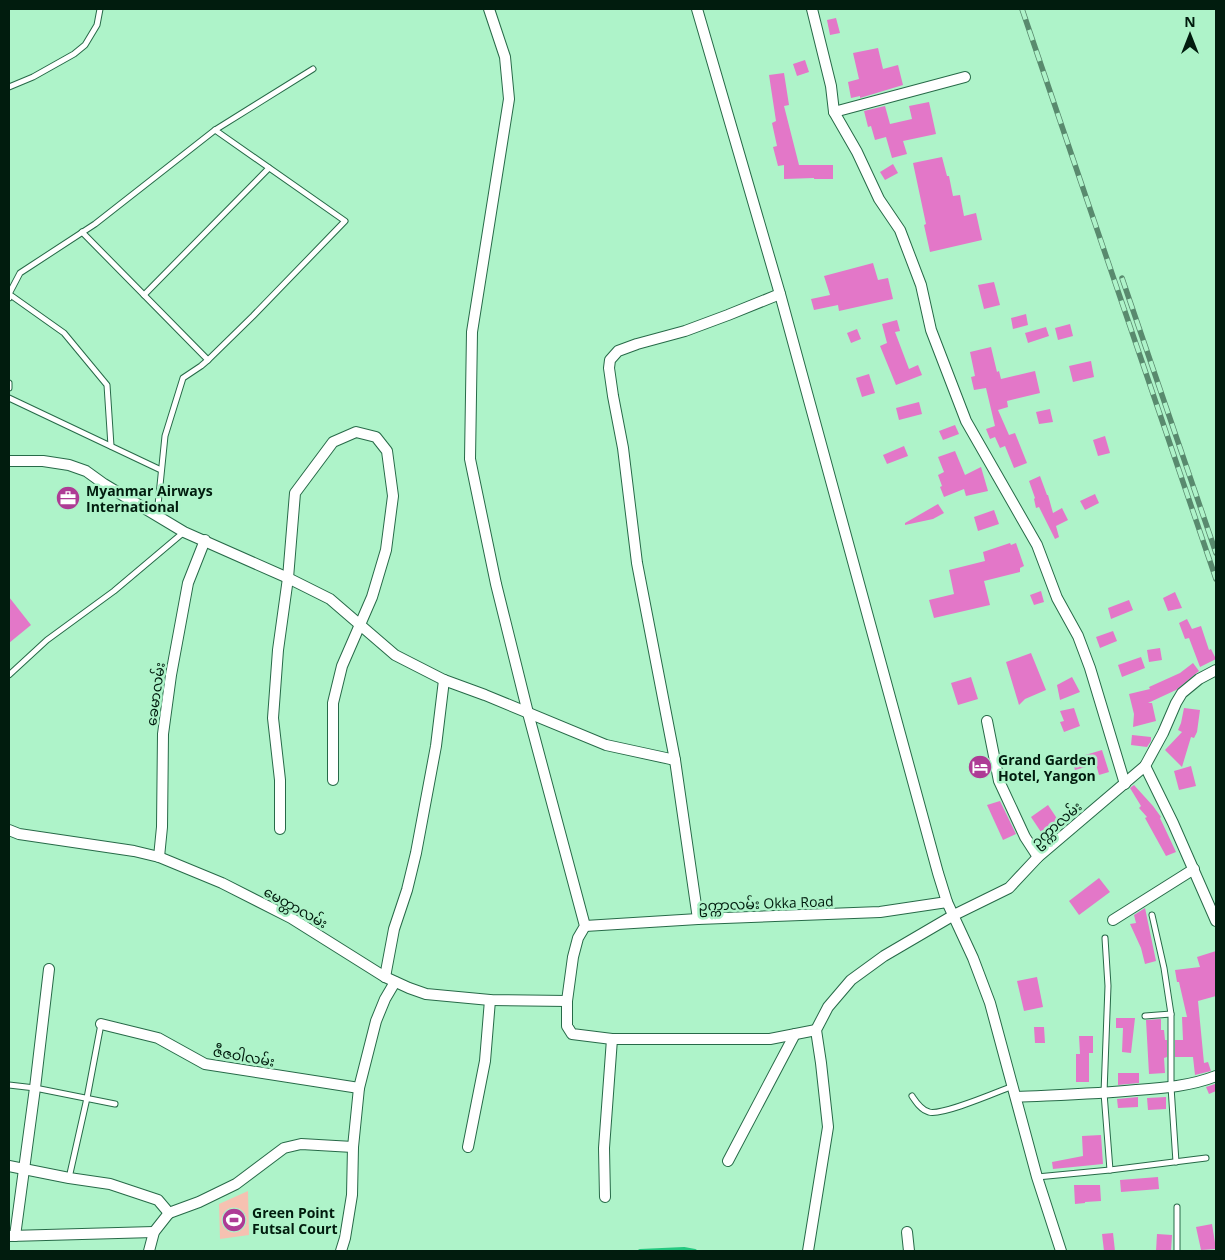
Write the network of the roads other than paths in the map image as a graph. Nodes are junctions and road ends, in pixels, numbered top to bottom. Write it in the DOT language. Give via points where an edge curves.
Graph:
graph roads {
  1 [pos="100,9"];
  2 [pos="489,9"];
  3 [pos="697,9"];
  4 [pos="812,9"];
  5 [pos="313,69"];
  6 [pos="965,77"];
  7 [pos="9,87"];
  8 [pos="834,112"];
  9 [pos="215,130"];
  10 [pos="269,168"];
  11 [pos="82,232"];
  12 [pos="780,294"];
  13 [pos="144,295"];
  14 [pos="9,296"];
  15 [pos="208,360"];
  16 [pos="9,384"];
  17 [pos="9,388"];
  18 [pos="9,398"];
  19 [pos="111,446"];
  20 [pos="9,461"];
  21 [pos="161,470"];
  22 [pos="157,516"];
  23 [pos="184,532"];
  24 [pos="205,540"];
  25 [pos="288,578"];
  26 [pos="360,624"];
  27 [pos="1216,670"];
  28 [pos="9,675"];
  29 [pos="444,680"];
  30 [pos="528,713"];
  31 [pos="987,721"];
  32 [pos="675,760"];
  33 [pos="1145,766"];
  34 [pos="333,780"];
  35 [pos="1125,784"];
  36 [pos="280,829"];
  37 [pos="9,830"];
  38 [pos="159,857"];
  39 [pos="1038,857"];
  40 [pos="1194,869"];
  41 [pos="947,902"];
  42 [pos="954,915"];
  43 [pos="1152,915"];
  44 [pos="698,919"];
  45 [pos="1113,920"];
  46 [pos="1216,921"];
  47 [pos="585,926"];
  48 [pos="1106,938"];
  49 [pos="49,969"];
  50 [pos="390,979"];
  51 [pos="490,1000"];
  52 [pos="567,1001"];
  53 [pos="1171,1014"];
  54 [pos="1145,1016"];
  55 [pos="101,1024"];
  56 [pos="816,1030"];
  57 [pos="795,1034"];
  58 [pos="612,1039"];
  59 [pos="1216,1076"];
  60 [pos="9,1084"];
  61 [pos="1013,1086"];
  62 [pos="1171,1087"];
  63 [pos="35,1088"];
  64 [pos="359,1088"];
  65 [pos="1104,1093"];
  66 [pos="912,1096"];
  67 [pos="1016,1097"];
  68 [pos="87,1098"];
  69 [pos="115,1104"];
  70 [pos="353,1147"];
  71 [pos="468,1147"];
  72 [pos="1206,1158"];
  73 [pos="728,1161"];
  74 [pos="1176,1162"];
  75 [pos="9,1166"];
  76 [pos="25,1169"];
  77 [pos="1110,1170"];
  78 [pos="1037,1177"];
  79 [pos="69,1178"];
  80 [pos="605,1197"];
  81 [pos="1177,1207"];
  82 [pos="169,1213"];
  83 [pos="154,1232"];
  84 [pos="907,1232"];
  85 [pos="12,1236"];
  86 [pos="149,1251"];
  87 [pos="341,1251"];
  88 [pos="808,1251"];
  89 [pos="909,1251"];
  90 [pos="1061,1251"];
  91 [pos="1177,1251"];
  1 -- 7 [label="lane" via="97,24 85,45 33,77"];
  2 -- 30 [label="street" via="505,57 509,99 472,332 470,459"];
  3 -- 12 [label="street"];
  4 -- 8 [label="street"];
  5 -- 9 [label="lane"];
  6 -- 8 [label="street"];
  8 -- 35 [label="street" via="879,199 900,230 921,285 931,330 966,421 1036,545 1057,598 1078,636"];
  9 -- 10 [label="lane"];
  9 -- 11 [label="lane"];
  10 -- 13 [label="lane"];
  10 -- 15 [label="lane" via="345,221"];
  11 -- 13 [label="lane"];
  11 -- 14 [label="lane" via="20,273"];
  12 -- 32 [label="street" via="693,328 618,351 610,360 637,563"];
  12 -- 41 [label="street"];
  13 -- 15 [label="lane"];
  14 -- 19 [label="lane" via="64,333 108,385"];
  15 -- 21 [label="lane" via="183,378 165,436"];
  16 -- 17 [label="lane"];
  18 -- 19 [label="lane"];
  19 -- 21 [label="lane"];
  20 -- 22 [label="street" via="43,461 86,471"];
  21 -- 22 [label="lane"];
  22 -- 23 [label="street"];
  23 -- 24 [label="street"];
  23 -- 28 [label="lane" via="47,640"];
  24 -- 25 [label="street"];
  24 -- 38 [label="street, ခေမာလမ်း" via="188,583 171,675 163,734"];
  25 -- 26 [label="street" via="330,599"];
  25 -- 26 [label="street" via="295,493 333,442 356,432 376,437 387,451 393,496 386,550"];
  25 -- 36 [label="street" via="278,650 274,718 280,780"];
  26 -- 29 [label="street" via="395,655"];
  26 -- 34 [label="street" via="342,666 333,703"];
  27 -- 33 [label="street, ဥက္ကာလမ်း" via="1182,693"];
  29 -- 30 [label="street"];
  29 -- 50 [label="street" via="436,746 416,853 394,929"];
  30 -- 32 [label="street" via="606,745"];
  30 -- 47 [label="street"];
  31 -- 39 [label="street" via="998,781 1025,838"];
  32 -- 44 [label="street"];
  33 -- 35 [label="street, ဥက္ကာလမ်း"];
  33 -- 40 [label="street"];
  35 -- 39 [label="street, ဥက္ကာလမ်း"];
  37 -- 38 [label="street, မေတ္တာလမ်း"];
  38 -- 50 [label="street, မေတ္တာလမ်း" via="222,883 291,918"];
  39 -- 42 [label="street, ဥက္ကာလမ်း" via="1009,888"];
  40 -- 45 [label="street"];
  40 -- 46 [label="street"];
  41 -- 42 [label="street"];
  41 -- 44 [label="street, ဥက္ကာလမ်း Okka Road" via="880,912"];
  42 -- 56 [label="street, ဥက္ကာလမ်း" via="884,956 851,980 828,1007"];
  42 -- 61 [label="street" via="990,1003"];
  43 -- 53 [label="lane"];
  44 -- 47 [label="street, ဥက္ကာလမ်း Okka Road"];
  47 -- 52 [label="street" via="573,956"];
  48 -- 65 [label="lane" via="1108,986"];
  49 -- 63 [label="street"];
  50 -- 51 [label="street, မေတ္တာလမ်း" via="426,994"];
  50 -- 64 [label="street"];
  51 -- 52 [label="street, မေတ္တာလမ်း"];
  51 -- 71 [label="street" via="485,1061"];
  52 -- 58 [label="street" via="567,1026 572,1034"];
  53 -- 54 [label="lane"];
  53 -- 62 [label="lane"];
  55 -- 64 [label="street, ဇီဇဝါလမ်း" via="158,1038 205,1064"];
  55 -- 68 [label="lane"];
  56 -- 57 [label="street"];
  56 -- 88 [label="street" via="828,1127"];
  57 -- 58 [label="street" via="770,1040"];
  57 -- 73 [label="street"];
  58 -- 80 [label="street" via="604,1148"];
  59 -- 62 [label="street"];
  60 -- 63 [label="lane"];
  61 -- 66 [label="lane" via="940,1112 929,1112"];
  61 -- 67 [label="street"];
  62 -- 65 [label="street"];
  62 -- 74 [label="lane"];
  63 -- 68 [label="lane"];
  63 -- 76 [label="street"];
  64 -- 70 [label="street"];
  65 -- 67 [label="street"];
  65 -- 77 [label="lane"];
  67 -- 78 [label="street"];
  68 -- 69 [label="lane"];
  68 -- 79 [label="lane"];
  70 -- 82 [label="street" via="301,1144 284,1148 236,1184"];
  70 -- 87 [label="street" via="352,1195"];
  72 -- 74 [label="lane"];
  74 -- 77 [label="lane"];
  75 -- 76 [label="street"];
  76 -- 79 [label="street"];
  76 -- 85 [label="street"];
  77 -- 78 [label="lane"];
  78 -- 90 [label="street"];
  79 -- 82 [label="street" via="110,1184 158,1200"];
  81 -- 91 [label="lane"];
  82 -- 83 [label="street"];
  83 -- 85 [label="street"];
  83 -- 86 [label="street"];
  84 -- 89 [label="street"];
}
